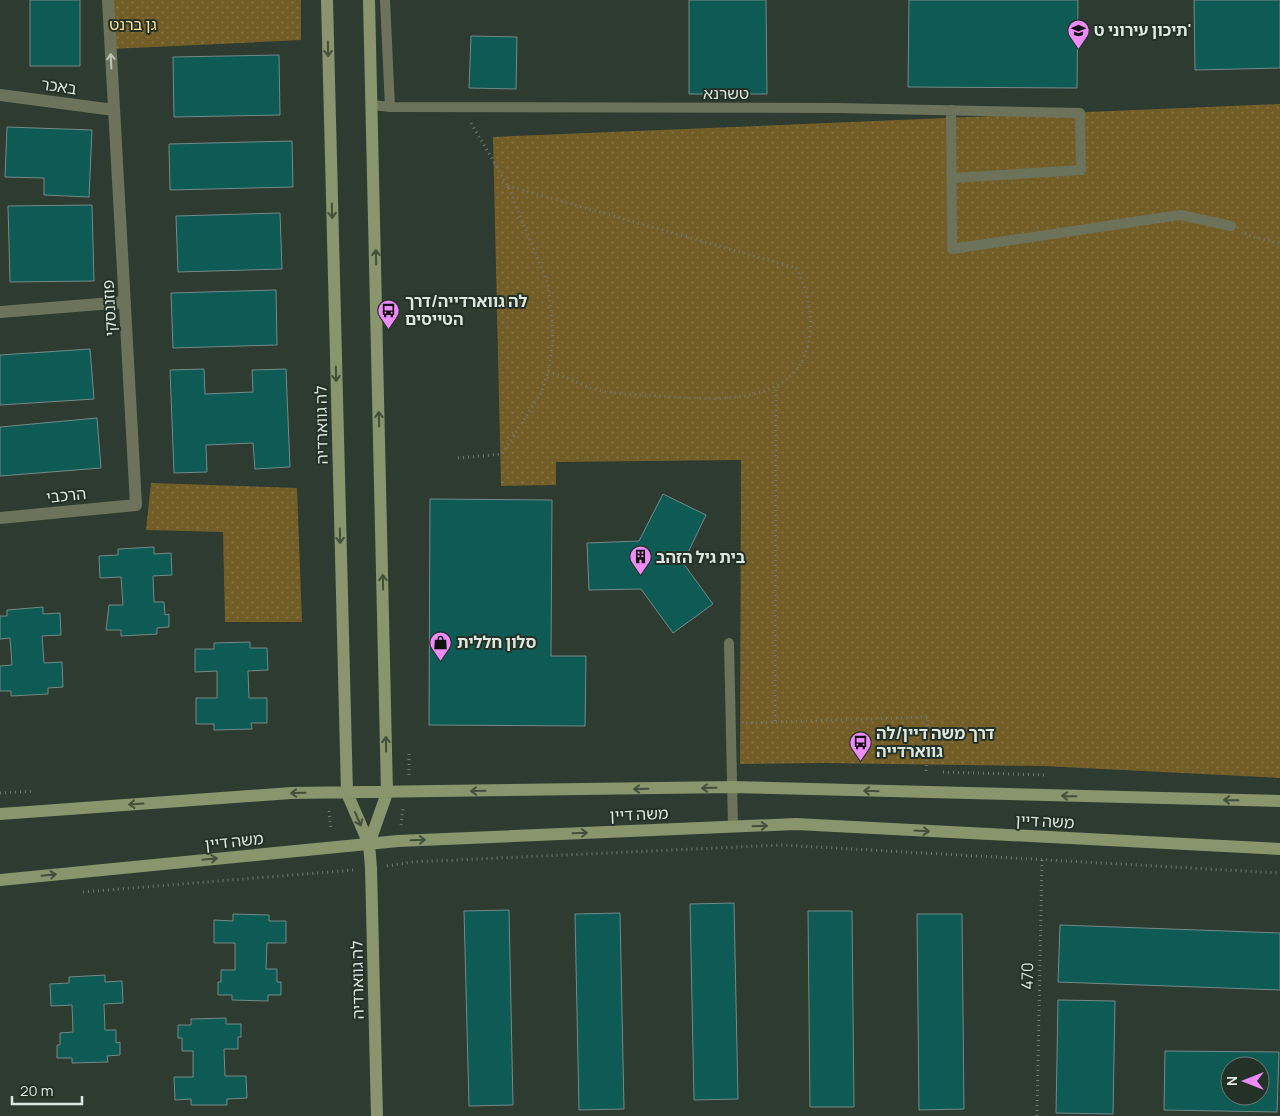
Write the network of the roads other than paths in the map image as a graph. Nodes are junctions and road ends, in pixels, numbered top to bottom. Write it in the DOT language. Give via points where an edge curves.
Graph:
graph roads {
  1 [pos="108,0"];
  2 [pos="327,0"];
  3 [pos="369,0"];
  4 [pos="385,0"];
  5 [pos="0,95"];
  6 [pos="373,104"];
  7 [pos="390,108"];
  8 [pos="114,110"];
  9 [pos="951,110"];
  10 [pos="952,178"];
  11 [pos="1231,226"];
  12 [pos="125,302"];
  13 [pos="0,312"];
  14 [pos="136,505"];
  15 [pos="0,518"];
  16 [pos="729,644"];
  17 [pos="732,787"];
  18 [pos="347,793"];
  19 [pos="387,793"];
  20 [pos="1280,801"];
  21 [pos="0,814"];
  22 [pos="733,827"];
  23 [pos="369,844"];
  24 [pos="1280,849"];
  25 [pos="0,880"];
  26 [pos="376,1116"];
  8 -- 1 [label="street, פוזננסקי, one-way"];
  2 -- 18 [label="street, לה גווארדיה, one-way"];
  3 -- 6 [label="street, לה גווארדיה"];
  4 -- 7 [label="lane"];
  5 -- 8 [label="street, באכר"];
  6 -- 7 [label="lane, טשרנא"];
  19 -- 6 [label="street, לה גווארדיה, one-way"];
  7 -- 9 [label="lane, טשרנא"];
  8 -- 12 [label="street, פוזננסקי"];
  9 -- 10 [label="lane"];
  9 -- 10 [label="lane, טשרנא" via="1080,113 1081,170"];
  10 -- 11 [label="lane" via="952,249 1180,215"];
  12 -- 13 [label="street"];
  12 -- 14 [label="street, פוזננסקי"];
  14 -- 15 [label="street, הרכבי"];
  16 -- 17 [label="lane"];
  17 -- 19 [label="street, משה דיין, one-way"];
  20 -- 17 [label="street, משה דיין, one-way"];
  17 -- 22 [label="lane"];
  18 -- 19 [label="street, משה דיין"];
  18 -- 21 [label="street, משה דיין, one-way" via="291,793"];
  18 -- 23 [label="street, לה גווארדיה, one-way"];
  19 -- 23 [label="street, לה גווארדיה"];
  23 -- 22 [label="street, משה דיין, one-way"];
  22 -- 24 [label="street, משה דיין, one-way" via="796,824"];
  25 -- 23 [label="street, משה דיין, one-way"];
  23 -- 26 [label="street, לה גווארדיה"];
}
